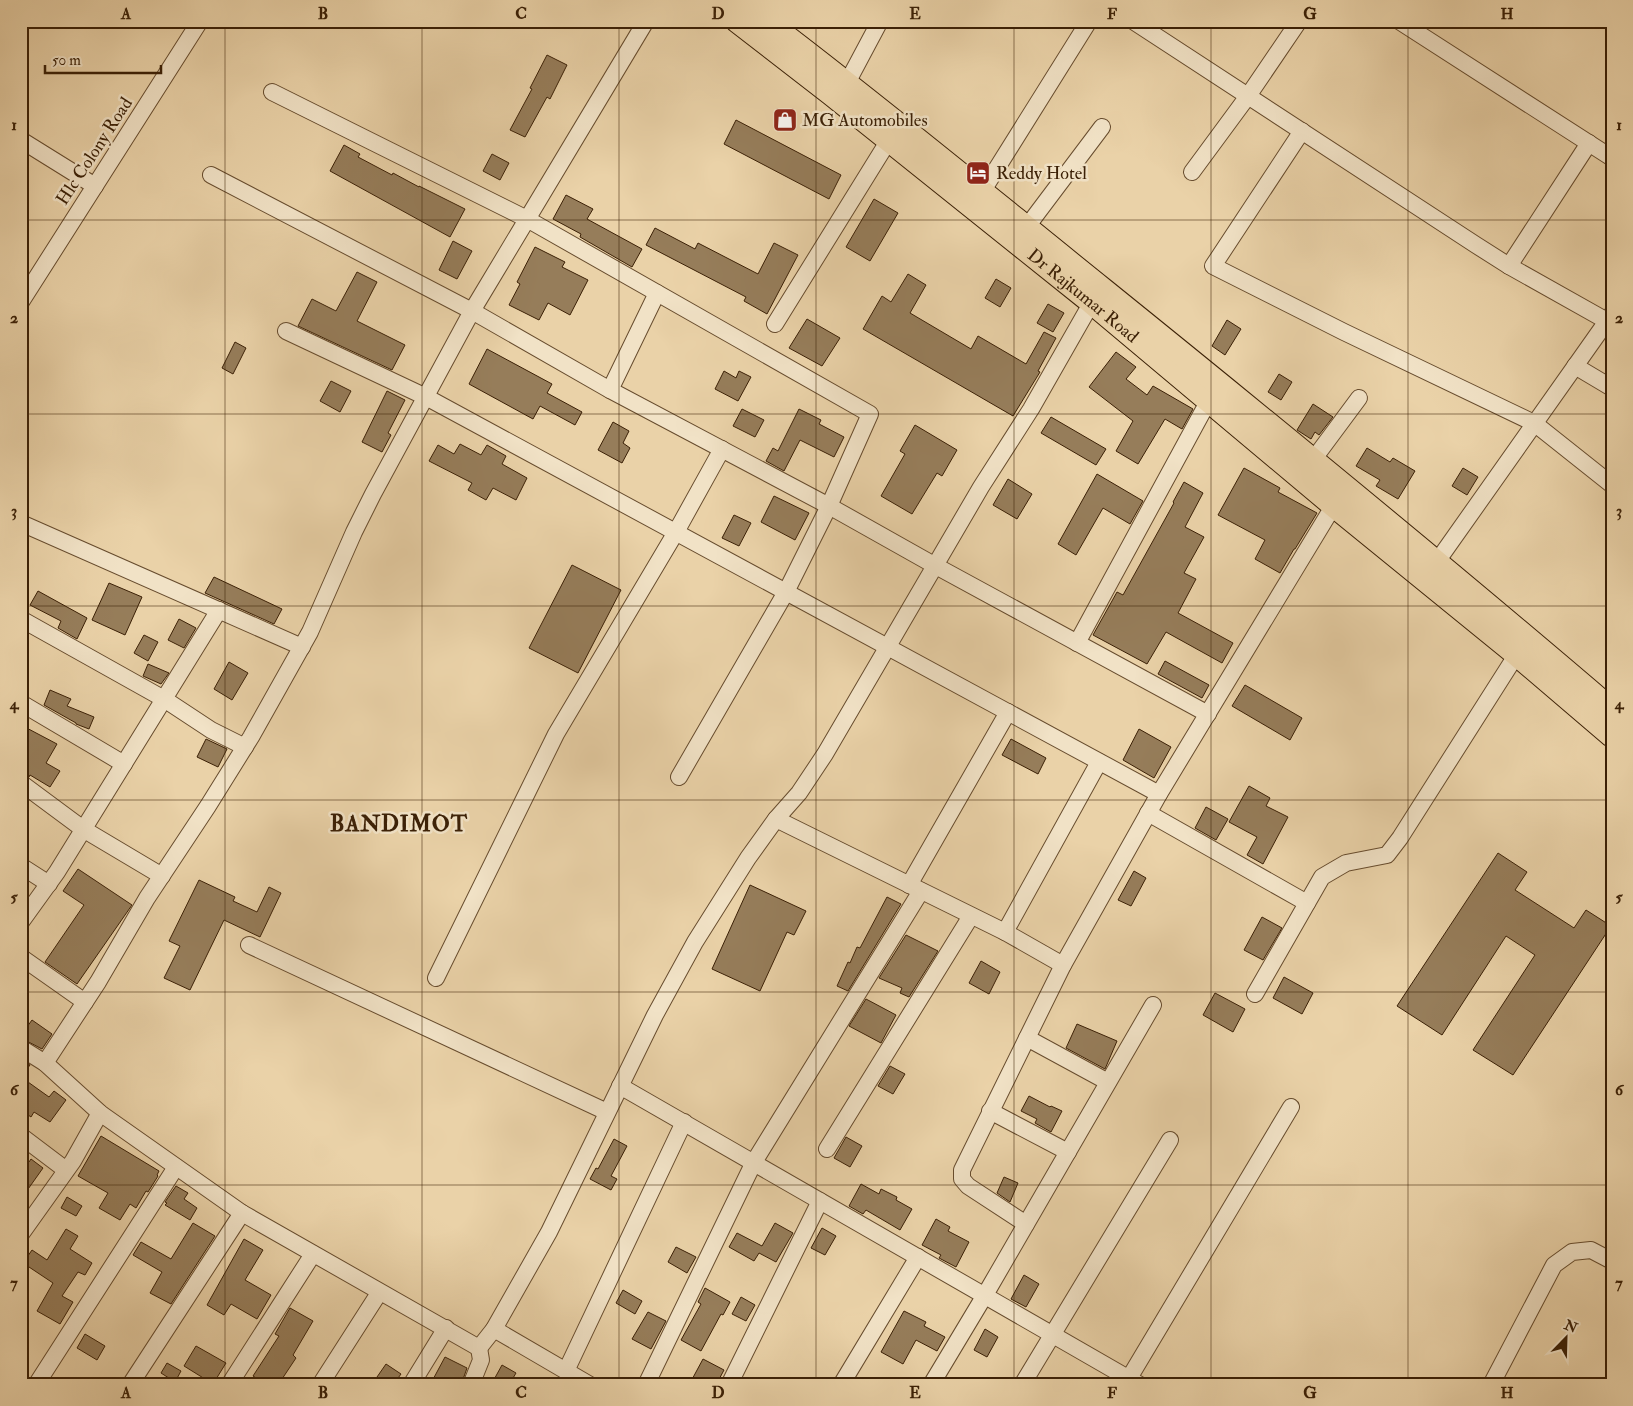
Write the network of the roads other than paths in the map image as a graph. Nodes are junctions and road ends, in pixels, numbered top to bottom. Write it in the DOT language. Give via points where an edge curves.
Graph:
graph roads {
  1 [pos="646,21"];
  2 [pos="738,21"];
  3 [pos="765,21"];
  4 [pos="880,21"];
  5 [pos="1089,21"];
  6 [pos="1133,21"];
  7 [pos="1299,21"];
  8 [pos="1398,21"];
  9 [pos="197,22"];
  10 [pos="847,83"];
  11 [pos="272,92"];
  12 [pos="1248,96"];
  13 [pos="1102,127"];
  14 [pos="1302,132"];
  15 [pos="21,140"];
  16 [pos="889,140"];
  17 [pos="1589,143"];
  18 [pos="1612,158"];
  19 [pos="1192,172"];
  20 [pos="211,175"];
  21 [pos="95,186"];
  22 [pos="982,192"];
  23 [pos="527,219"];
  24 [pos="1026,228"];
  25 [pos="1509,266"];
  26 [pos="657,293"];
  27 [pos="1098,296"];
  28 [pos="21,302"];
  29 [pos="472,311"];
  30 [pos="1609,317"];
  31 [pos="775,324"];
  32 [pos="286,331"];
  33 [pos="1575,366"];
  34 [pos="1612,388"];
  35 [pos="610,390"];
  36 [pos="426,397"];
  37 [pos="1360,398"];
  38 [pos="1209,400"];
  39 [pos="1534,423"];
  40 [pos="722,449"];
  41 [pos="1313,460"];
  42 [pos="1612,485"];
  43 [pos="1334,505"];
  44 [pos="829,506"];
  45 [pos="21,523"];
  46 [pos="676,532"];
  47 [pos="934,565"];
  48 [pos="1429,570"];
  49 [pos="786,592"];
  50 [pos="219,610"];
  51 [pos="21,619"];
  52 [pos="1077,643"];
  53 [pos="887,646"];
  54 [pos="302,647"];
  55 [pos="1517,654"];
  56 [pos="164,699"];
  57 [pos="21,703"];
  58 [pos="1612,711"];
  59 [pos="1008,712"];
  60 [pos="1208,714"];
  61 [pos="1612,735"];
  62 [pos="245,747"];
  63 [pos="1099,762"];
  64 [pos="124,764"];
  65 [pos="679,777"];
  66 [pos="21,783"];
  67 [pos="1159,794"];
  68 [pos="1148,813"];
  69 [pos="776,819"];
  70 [pos="83,829"];
  71 [pos="21,866"];
  72 [pos="162,876"];
  73 [pos="49,884"];
  74 [pos="915,888"];
  75 [pos="1307,903"];
  76 [pos="972,916"];
  77 [pos="21,922"];
  78 [pos="1005,932"];
  79 [pos="248,945"];
  80 [pos="21,957"];
  81 [pos="1063,965"];
  82 [pos="436,978"];
  83 [pos="1255,994"];
  84 [pos="85,1002"];
  85 [pos="1152,1005"];
  86 [pos="1027,1038"];
  87 [pos="21,1048"];
  88 [pos="45,1063"];
  89 [pos="1108,1082"];
  90 [pos="620,1086"];
  91 [pos="1291,1108"];
  92 [pos="990,1111"];
  93 [pos="608,1112"];
  94 [pos="100,1114"];
  95 [pos="684,1122"];
  96 [pos="21,1136"];
  97 [pos="1170,1140"];
  98 [pos="827,1149"];
  99 [pos="1068,1152"];
  100 [pos="754,1162"];
  101 [pos="176,1167"];
  102 [pos="66,1170"];
  103 [pos="820,1201"];
  104 [pos="242,1213"];
  105 [pos="1026,1224"];
  106 [pos="24,1226"];
  107 [pos="313,1254"];
  108 [pos="918,1257"];
  109 [pos="1612,1261"];
  110 [pos="380,1293"];
  111 [pos="985,1296"];
  112 [pos="446,1328"];
  113 [pos="494,1328"];
  114 [pos="1053,1334"];
  115 [pos="479,1348"];
  116 [pos="566,1371"];
  117 [pos="1131,1383"];
  118 [pos="36,1385"];
  119 [pos="130,1385"];
  120 [pos="229,1385"];
  121 [pos="320,1385"];
  122 [pos="411,1385"];
  123 [pos="471,1385"];
  124 [pos="590,1385"];
  125 [pos="646,1385"];
  126 [pos="729,1385"];
  127 [pos="841,1385"];
  128 [pos="931,1385"];
  129 [pos="1022,1385"];
  130 [pos="1490,1385"];
  1 -- 23 [label="street"];
  2 -- 16 [label="highway, Dr Rajkumar Road"];
  3 -- 10 [label="highway, Dr Rajkumar Road"];
  4 -- 10 [label="street"];
  5 -- 22 [label="street"];
  6 -- 12 [label="street"];
  7 -- 12 [label="street"];
  8 -- 17 [label="street"];
  9 -- 21 [label="street, Hlc Colony Road"];
  10 -- 22 [label="highway, Dr Rajkumar Road"];
  11 -- 23 [label="street"];
  12 -- 14 [label="street"];
  12 -- 19 [label="street"];
  13 -- 24 [label="street"];
  14 -- 25 [label="street"];
  14 -- 39 [label="street" via="1213,266"];
  15 -- 21 [label="street"];
  16 -- 27 [label="highway, Dr Rajkumar Road"];
  16 -- 31 [label="street"];
  17 -- 18 [label="street"];
  17 -- 25 [label="street"];
  20 -- 29 [label="street"];
  21 -- 28 [label="street, Hlc Colony Road"];
  22 -- 24 [label="highway, Dr Rajkumar Road"];
  23 -- 26 [label="street"];
  23 -- 29 [label="street"];
  24 -- 27 [label="highway, Dr Rajkumar Road"];
  25 -- 30 [label="street"];
  26 -- 35 [label="street"];
  26 -- 44 [label="street" via="870,414"];
  27 -- 38 [label="highway, Dr Rajkumar Road"];
  27 -- 41 [label="highway, Dr Rajkumar Road"];
  27 -- 47 [label="street"];
  29 -- 35 [label="street"];
  29 -- 36 [label="street"];
  30 -- 33 [label="street"];
  32 -- 36 [label="street"];
  33 -- 34 [label="street"];
  33 -- 39 [label="street"];
  35 -- 40 [label="street"];
  36 -- 46 [label="street"];
  36 -- 54 [label="street" via="354,532"];
  37 -- 41 [label="street"];
  38 -- 43 [label="highway, Dr Rajkumar Road"];
  38 -- 52 [label="street"];
  39 -- 42 [label="street"];
  39 -- 48 [label="street"];
  40 -- 44 [label="street"];
  40 -- 46 [label="street"];
  41 -- 48 [label="highway, Dr Rajkumar Road"];
  43 -- 48 [label="highway, Dr Rajkumar Road"];
  43 -- 60 [label="street"];
  44 -- 47 [label="street"];
  44 -- 49 [label="street"];
  45 -- 50 [label="street"];
  46 -- 49 [label="street"];
  46 -- 82 [label="street" via="556,734"];
  47 -- 52 [label="street"];
  47 -- 53 [label="street"];
  48 -- 55 [label="highway"];
  48 -- 58 [label="highway"];
  49 -- 53 [label="street"];
  49 -- 65 [label="street"];
  50 -- 54 [label="street"];
  50 -- 56 [label="street"];
  51 -- 56 [label="street"];
  52 -- 60 [label="street"];
  53 -- 59 [label="street"];
  53 -- 69 [label="street" via="825,754 799,793"];
  54 -- 62 [label="street"];
  55 -- 61 [label="highway"];
  55 -- 75 [label="street" via="1387,855 1346,864 1322,877"];
  56 -- 62 [label="street" via="211,730"];
  56 -- 64 [label="street"];
  57 -- 64 [label="street"];
  59 -- 63 [label="street"];
  59 -- 74 [label="street"];
  60 -- 67 [label="street"];
  62 -- 72 [label="street"];
  63 -- 67 [label="street"];
  63 -- 78 [label="street"];
  64 -- 70 [label="street"];
  66 -- 70 [label="street"];
  67 -- 68 [label="street"];
  68 -- 75 [label="street"];
  68 -- 81 [label="street"];
  69 -- 74 [label="street"];
  69 -- 90 [label="street" via="696,942 654,1015"];
  70 -- 72 [label="street"];
  70 -- 73 [label="street"];
  71 -- 73 [label="street"];
  72 -- 84 [label="street"];
  73 -- 77 [label="street"];
  74 -- 76 [label="street"];
  74 -- 100 [label="street"];
  75 -- 83 [label="street"];
  76 -- 78 [label="street"];
  76 -- 98 [label="street"];
  78 -- 81 [label="street"];
  79 -- 93 [label="street"];
  80 -- 84 [label="street"];
  81 -- 86 [label="street"];
  84 -- 88 [label="street"];
  85 -- 89 [label="street"];
  86 -- 89 [label="street"];
  86 -- 92 [label="street"];
  87 -- 88 [label="street"];
  88 -- 94 [label="street"];
  89 -- 99 [label="street"];
  90 -- 93 [label="street"];
  90 -- 95 [label="street"];
  91 -- 117 [label="street"];
  92 -- 99 [label="street"];
  92 -- 105 [label="street" via="962,1170 962,1179"];
  93 -- 113 [label="street" via="549,1232"];
  94 -- 101 [label="street"];
  94 -- 102 [label="street"];
  95 -- 100 [label="street"];
  95 -- 116 [label="street"];
  96 -- 102 [label="street"];
  97 -- 114 [label="street"];
  99 -- 105 [label="street"];
  100 -- 103 [label="street"];
  100 -- 125 [label="street"];
  101 -- 104 [label="street"];
  101 -- 118 [label="street"];
  102 -- 106 [label="street"];
  103 -- 108 [label="street"];
  103 -- 126 [label="street"];
  104 -- 107 [label="street"];
  104 -- 119 [label="street"];
  105 -- 111 [label="street"];
  107 -- 110 [label="street"];
  107 -- 120 [label="street"];
  108 -- 111 [label="street"];
  108 -- 127 [label="street"];
  109 -- 130 [label="street" via="1591,1250 1572,1252 1554,1265"];
  110 -- 112 [label="street"];
  110 -- 121 [label="street"];
  111 -- 114 [label="street"];
  111 -- 128 [label="street"];
  112 -- 115 [label="street"];
  112 -- 122 [label="street"];
  113 -- 115 [label="street"];
  113 -- 116 [label="street"];
  114 -- 117 [label="street"];
  114 -- 129 [label="street"];
  115 -- 123 [label="street" via="481,1360"];
  116 -- 124 [label="street"];
}
